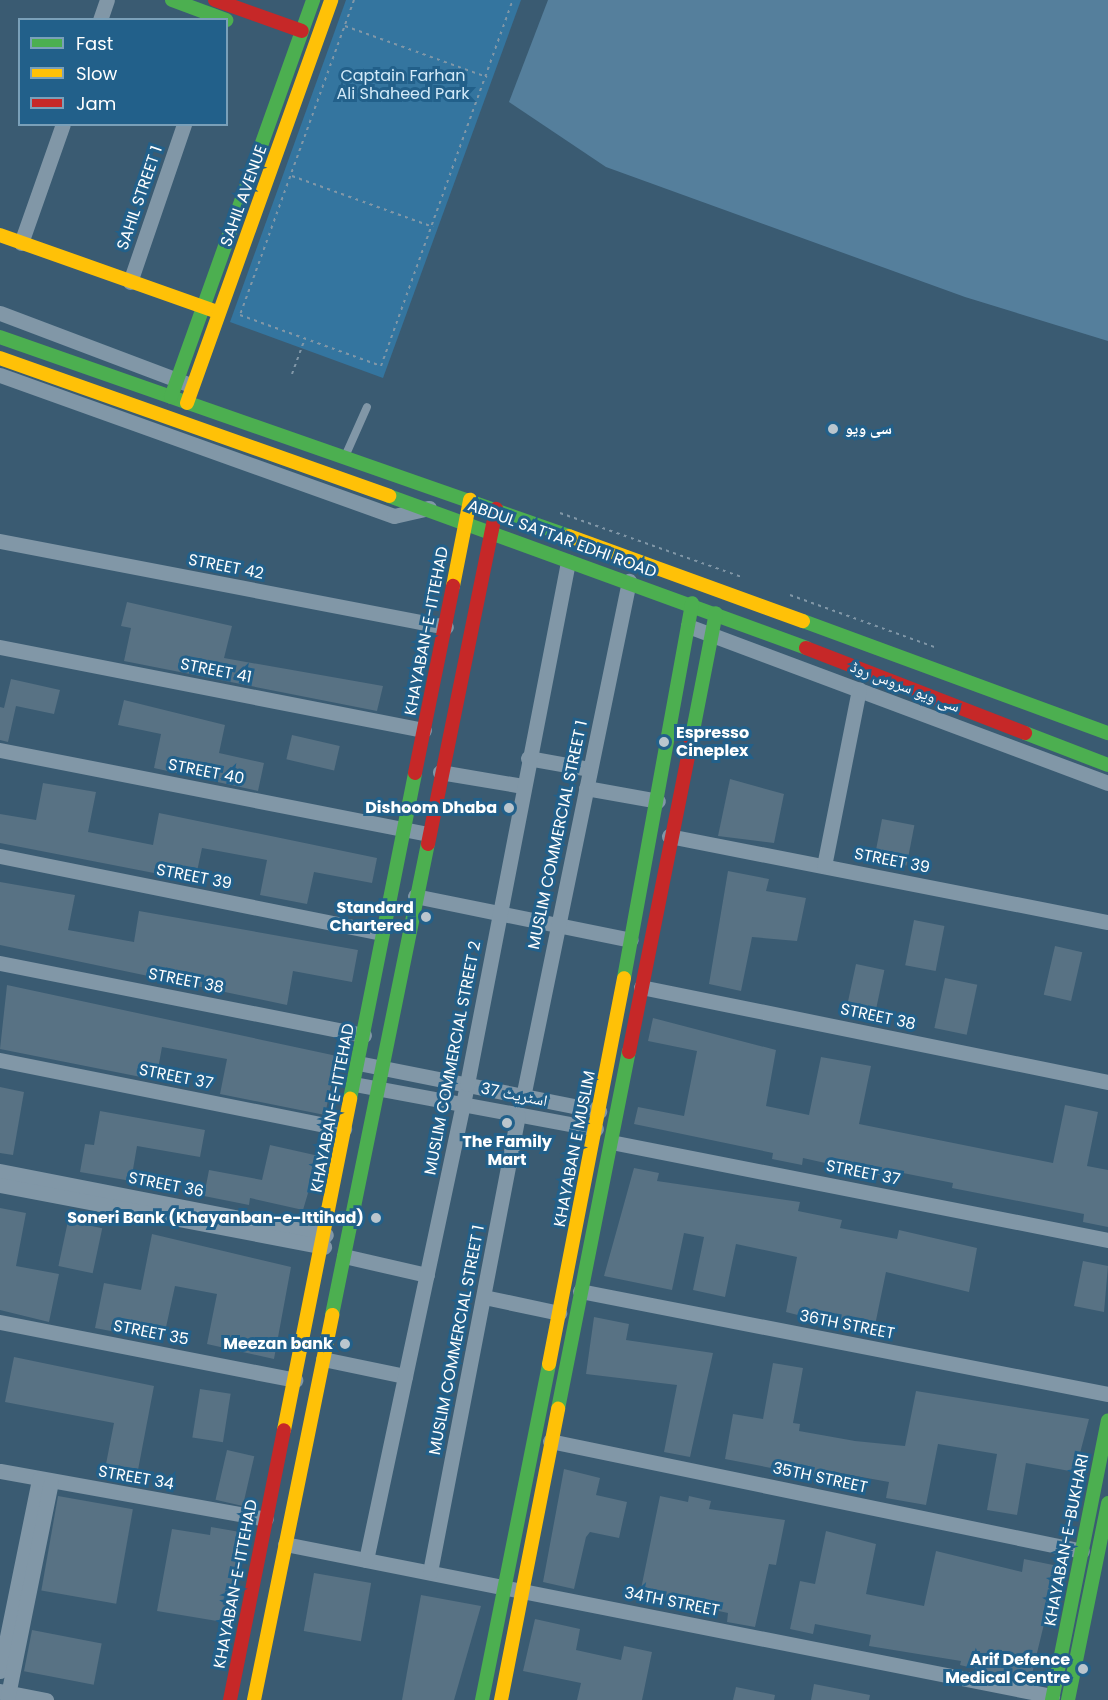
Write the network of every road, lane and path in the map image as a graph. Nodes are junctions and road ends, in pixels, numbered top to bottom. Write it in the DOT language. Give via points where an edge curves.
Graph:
graph roads {
  1 [pos="107,0"];
  2 [pos="172,0"];
  3 [pos="313,0"];
  4 [pos="332,0"];
  5 [pos="354,0"];
  6 [pos="513,0"];
  7 [pos="223,12"];
  8 [pos="101,18"];
  9 [pos="345,26"];
  10 [pos="302,31"];
  11 [pos="297,45"];
  12 [pos="487,77"];
  13 [pos="62,126"];
  14 [pos="183,126"];
  15 [pos="291,176"];
  16 [pos="433,227"];
  17 [pos="0,235"];
  18 [pos="21,243"];
  19 [pos="130,282"];
  20 [pos="203,308"];
  21 [pos="0,313"];
  22 [pos="220,313"];
  23 [pos="0,337"];
  24 [pos="305,338"];
  25 [pos="0,358"];
  26 [pos="292,374"];
  27 [pos="0,375"];
  28 [pos="177,380"];
  29 [pos="193,386"];
  30 [pos="171,397"];
  31 [pos="187,403"];
  32 [pos="367,407"];
  33 [pos="344,458"];
  34 [pos="470,500"];
  35 [pos="429,508"];
  36 [pos="496,509"];
  37 [pos="558,515"];
  38 [pos="465,522"];
  39 [pos="489,533"];
  40 [pos="0,541"];
  41 [pos="568,562"];
  42 [pos="748,580"];
  43 [pos="629,581"];
  44 [pos="782,592"];
  45 [pos="692,603"];
  46 [pos="716,613"];
  47 [pos="688,626"];
  48 [pos="446,627"];
  49 [pos="712,633"];
  50 [pos="0,647"];
  51 [pos="948,653"];
  52 [pos="859,689"];
  53 [pos="424,730"];
  54 [pos="1108,733"];
  55 [pos="0,750"];
  56 [pos="528,758"];
  57 [pos="1108,765"];
  58 [pos="590,769"];
  59 [pos="440,772"];
  60 [pos="1108,783"];
  61 [pos="523,786"];
  62 [pos="586,788"];
  63 [pos="658,801"];
  64 [pos="405,829"];
  65 [pos="427,834"];
  66 [pos="669,836"];
  67 [pos="0,856"];
  68 [pos="824,866"];
  69 [pos="415,896"];
  70 [pos="499,912"];
  71 [pos="1108,922"];
  72 [pos="558,924"];
  73 [pos="381,933"];
  74 [pos="631,940"];
  75 [pos="0,963"];
  76 [pos="641,987"];
  77 [pos="615,1027"];
  78 [pos="632,1030"];
  79 [pos="364,1035"];
  80 [pos="0,1060"];
  81 [pos="358,1063"];
  82 [pos="382,1068"];
  83 [pos="1108,1082"];
  84 [pos="354,1084"];
  85 [pos="467,1084"];
  86 [pos="378,1089"];
  87 [pos="523,1097"];
  88 [pos="463,1104"];
  89 [pos="599,1111"];
  90 [pos="518,1115"];
  91 [pos="344,1129"];
  92 [pos="596,1129"];
  93 [pos="611,1142"];
  94 [pos="0,1172"];
  95 [pos="0,1185"];
  96 [pos="581,1203"];
  97 [pos="598,1206"];
  98 [pos="1108,1240"];
  99 [pos="325,1241"];
  100 [pos="344,1256"];
  101 [pos="427,1275"];
  102 [pos="580,1291"];
  103 [pos="484,1297"];
  104 [pos="560,1313"];
  105 [pos="0,1322"];
  106 [pos="323,1359"];
  107 [pos="405,1376"];
  108 [pos="545,1378"];
  109 [pos="295,1380"];
  110 [pos="562,1381"];
  111 [pos="1108,1394"];
  112 [pos="1108,1421"];
  113 [pos="550,1441"];
  114 [pos="0,1471"];
  115 [pos="45,1481"];
  116 [pos="1108,1503"];
  117 [pos="266,1519"];
  118 [pos="285,1544"];
  119 [pos="1082,1551"];
  120 [pos="366,1560"];
  121 [pos="430,1572"];
  122 [pos="507,1587"];
  123 [pos="523,1591"];
  124 [pos="1066,1629"];
  125 [pos="1082,1631"];
  126 [pos="0,1671"];
  127 [pos="5,1695"];
  128 [pos="1052,1698"];
  129 [pos="1071,1699"];
  130 [pos="46,1700"];
  131 [pos="230,1700"];
  132 [pos="254,1700"];
  133 [pos="483,1700"];
  134 [pos="501,1700"];
  1 -- 8 [label="street"];
  2 -- 7 [label="main road"];
  3 -- 10 [label="main road, SAHIL AVENUE"];
  4 -- 22 [label="main road, SAHIL AVENUE"];
  5 -- 9 [label="path"];
  6 -- 12 [label="path"];
  7 -- 10 [label="main road"];
  7 -- 11 [label="main road"];
  9 -- 12 [label="path"];
  9 -- 15 [label="path"];
  10 -- 11 [label="main road, SAHIL AVENUE"];
  11 -- 20 [label="main road, SAHIL AVENUE"];
  12 -- 16 [label="path"];
  13 -- 18 [label="street"];
  14 -- 19 [label="street, SAHIL STREET 1"];
  15 -- 16 [label="path"];
  15 -- 24 [label="path" via="240,315"];
  16 -- 24 [label="path" via="381,366"];
  17 -- 18 [label="main road"];
  18 -- 19 [label="main road"];
  19 -- 20 [label="main road"];
  20 -- 22 [label="main road"];
  20 -- 28 [label="main road, SAHIL AVENUE"];
  21 -- 28 [label="street"];
  22 -- 29 [label="main road, SAHIL AVENUE"];
  23 -- 30 [label="main road, ABDUL SATTAR EDHI ROAD"];
  24 -- 26 [label="path"];
  25 -- 35 [label="main road, ABDUL SATTAR EDHI ROAD"];
  27 -- 35 [label="street" via="394,516"];
  28 -- 29 [label="street"];
  28 -- 30 [label="main road, SAHIL AVENUE"];
  29 -- 31 [label="main road, SAHIL AVENUE"];
  30 -- 31 [label="main road, ABDUL SATTAR EDHI ROAD"];
  31 -- 33 [label="main road, ABDUL SATTAR EDHI ROAD"];
  32 -- 33 [label="lane"];
  33 -- 34 [label="main road, ABDUL SATTAR EDHI ROAD"];
  34 -- 36 [label="main road, ABDUL SATTAR EDHI ROAD"];
  34 -- 38 [label="main road, KHAYABAN-E-ITTEHAD"];
  35 -- 38 [label="main road, ABDUL SATTAR EDHI ROAD"];
  36 -- 39 [label="main road"];
  36 -- 54 [label="main road, ABDUL SATTAR EDHI ROAD"];
  37 -- 42 [label="path" via="563,510"];
  38 -- 39 [label="main road, ABDUL SATTAR EDHI ROAD"];
  38 -- 48 [label="main road, KHAYABAN-E-ITTEHAD"];
  39 -- 41 [label="main road, ABDUL SATTAR EDHI ROAD"];
  39 -- 59 [label="main road"];
  40 -- 48 [label="street, STREET 42"];
  41 -- 43 [label="main road, ABDUL SATTAR EDHI ROAD"];
  41 -- 56 [label="street, MUSLIM COMMERCIAL STREET 2"];
  43 -- 45 [label="main road, ABDUL SATTAR EDHI ROAD"];
  43 -- 58 [label="street, MUSLIM COMMERCIAL STREET 1"];
  44 -- 51 [label="path"];
  45 -- 46 [label="main road, ABDUL SATTAR EDHI ROAD"];
  45 -- 47 [label="main road, KHAYABAN E MUSLIM"];
  46 -- 49 [label="main road, KHAYABAN E MUSLIM"];
  46 -- 57 [label="main road, ABDUL SATTAR EDHI ROAD"];
  47 -- 49 [label="street, سی ویو سروس روڈ"];
  47 -- 63 [label="main road, KHAYABAN E MUSLIM"];
  48 -- 53 [label="main road, KHAYABAN-E-ITTEHAD"];
  49 -- 52 [label="street, سی ویو سروس روڈ"];
  49 -- 66 [label="main road, KHAYABAN E MUSLIM"];
  50 -- 53 [label="street, STREET 41"];
  52 -- 60 [label="street, سی ویو سروس روڈ"];
  52 -- 68 [label="street"];
  53 -- 64 [label="main road, KHAYABAN-E-ITTEHAD"];
  55 -- 64 [label="street, STREET 40"];
  56 -- 58 [label="street"];
  56 -- 61 [label="street, MUSLIM COMMERCIAL STREET 2"];
  58 -- 62 [label="street, MUSLIM COMMERCIAL STREET 1"];
  59 -- 61 [label="street"];
  59 -- 65 [label="main road"];
  61 -- 70 [label="street, MUSLIM COMMERCIAL STREET 2"];
  62 -- 63 [label="street"];
  62 -- 72 [label="street, MUSLIM COMMERCIAL STREET 1"];
  63 -- 74 [label="main road, KHAYABAN E MUSLIM"];
  64 -- 65 [label="street, STREET 40"];
  64 -- 73 [label="main road, KHAYABAN-E-ITTEHAD"];
  65 -- 69 [label="main road"];
  66 -- 68 [label="street, STREET 39"];
  66 -- 76 [label="main road, KHAYABAN E MUSLIM"];
  67 -- 73 [label="street, STREET 39"];
  68 -- 71 [label="street, STREET 39"];
  69 -- 70 [label="street"];
  69 -- 82 [label="main road"];
  70 -- 72 [label="street"];
  70 -- 85 [label="street, MUSLIM COMMERCIAL STREET 2"];
  72 -- 74 [label="street"];
  72 -- 87 [label="street, MUSLIM COMMERCIAL STREET 1"];
  73 -- 79 [label="main road, KHAYABAN-E-ITTEHAD"];
  74 -- 77 [label="main road, KHAYABAN E MUSLIM"];
  75 -- 79 [label="street, STREET 38"];
  76 -- 78 [label="main road, KHAYABAN E MUSLIM"];
  76 -- 83 [label="street, STREET 38"];
  77 -- 78 [label="main road"];
  77 -- 89 [label="main road, KHAYABAN E MUSLIM"];
  78 -- 93 [label="main road, KHAYABAN E MUSLIM"];
  79 -- 81 [label="main road, KHAYABAN-E-ITTEHAD"];
  80 -- 91 [label="street, STREET 37"];
  81 -- 82 [label="street"];
  81 -- 84 [label="main road, KHAYABAN-E-ITTEHAD"];
  82 -- 85 [label="street"];
  82 -- 86 [label="main road"];
  84 -- 86 [label="street, اسٹریٹ 37"];
  84 -- 91 [label="main road, KHAYABAN-E-ITTEHAD"];
  85 -- 87 [label="street"];
  85 -- 88 [label="street, MUSLIM COMMERCIAL STREET 2"];
  86 -- 88 [label="street, اسٹریٹ 37"];
  86 -- 100 [label="main road"];
  87 -- 89 [label="street"];
  88 -- 90 [label="street, اسٹریٹ 37"];
  88 -- 101 [label="street, MUSLIM COMMERCIAL STREET 2"];
  89 -- 92 [label="main road, KHAYABAN E MUSLIM"];
  90 -- 92 [label="street, اسٹریٹ 37"];
  90 -- 103 [label="street, MUSLIM COMMERCIAL STREET 1"];
  91 -- 99 [label="main road, KHAYABAN-E-ITTEHAD"];
  92 -- 96 [label="main road, KHAYABAN E MUSLIM"];
  93 -- 97 [label="main road, KHAYABAN E MUSLIM"];
  93 -- 98 [label="street, STREET 37"];
  94 -- 99 [label="street, STREET 36"];
  95 -- 99 [label="street, STREET 36"];
  96 -- 97 [label="main road"];
  96 -- 104 [label="main road, KHAYABAN E MUSLIM"];
  97 -- 102 [label="main road, KHAYABAN E MUSLIM"];
  99 -- 109 [label="main road, KHAYABAN-E-ITTEHAD"];
  100 -- 101 [label="street"];
  100 -- 106 [label="main road"];
  101 -- 107 [label="street, MUSLIM COMMERCIAL STREET 2"];
  102 -- 110 [label="main road, KHAYABAN E MUSLIM"];
  102 -- 111 [label="street, 36TH STREET"];
  103 -- 104 [label="street"];
  103 -- 121 [label="street, MUSLIM COMMERCIAL STREET 1"];
  104 -- 108 [label="main road, KHAYABAN E MUSLIM"];
  105 -- 109 [label="street, STREET 35"];
  106 -- 107 [label="street"];
  106 -- 118 [label="main road"];
  107 -- 120 [label="street, MUSLIM COMMERCIAL STREET 2"];
  108 -- 110 [label="main road"];
  108 -- 122 [label="main road, KHAYABAN E MUSLIM"];
  109 -- 117 [label="main road, KHAYABAN-E-ITTEHAD"];
  110 -- 113 [label="main road, KHAYABAN E MUSLIM"];
  112 -- 119 [label="main road, KHAYABAN-E-BUKHARI"];
  113 -- 119 [label="street, 35TH STREET"];
  113 -- 123 [label="main road, KHAYABAN E MUSLIM"];
  114 -- 115 [label="street, STREET 34"];
  115 -- 117 [label="street, STREET 34"];
  115 -- 126 [label="street"];
  115 -- 127 [label="street"];
  116 -- 125 [label="main road, KHAYABAN-E-BUKHARI"];
  117 -- 131 [label="main road, KHAYABAN-E-ITTEHAD"];
  118 -- 120 [label="street, 34TH STREET"];
  118 -- 132 [label="main road"];
  119 -- 124 [label="main road, KHAYABAN-E-BUKHARI"];
  120 -- 121 [label="street, 34TH STREET"];
  121 -- 122 [label="street, 34TH STREET"];
  122 -- 123 [label="street, 34TH STREET"];
  122 -- 133 [label="main road, KHAYABAN E MUSLIM"];
  123 -- 128 [label="street, 34TH STREET"];
  123 -- 134 [label="main road, KHAYABAN E MUSLIM"];
  124 -- 125 [label="main road"];
  124 -- 128 [label="main road, KHAYABAN-E-BUKHARI"];
  125 -- 129 [label="main road, KHAYABAN-E-BUKHARI"];
  127 -- 130 [label="street"];
}
